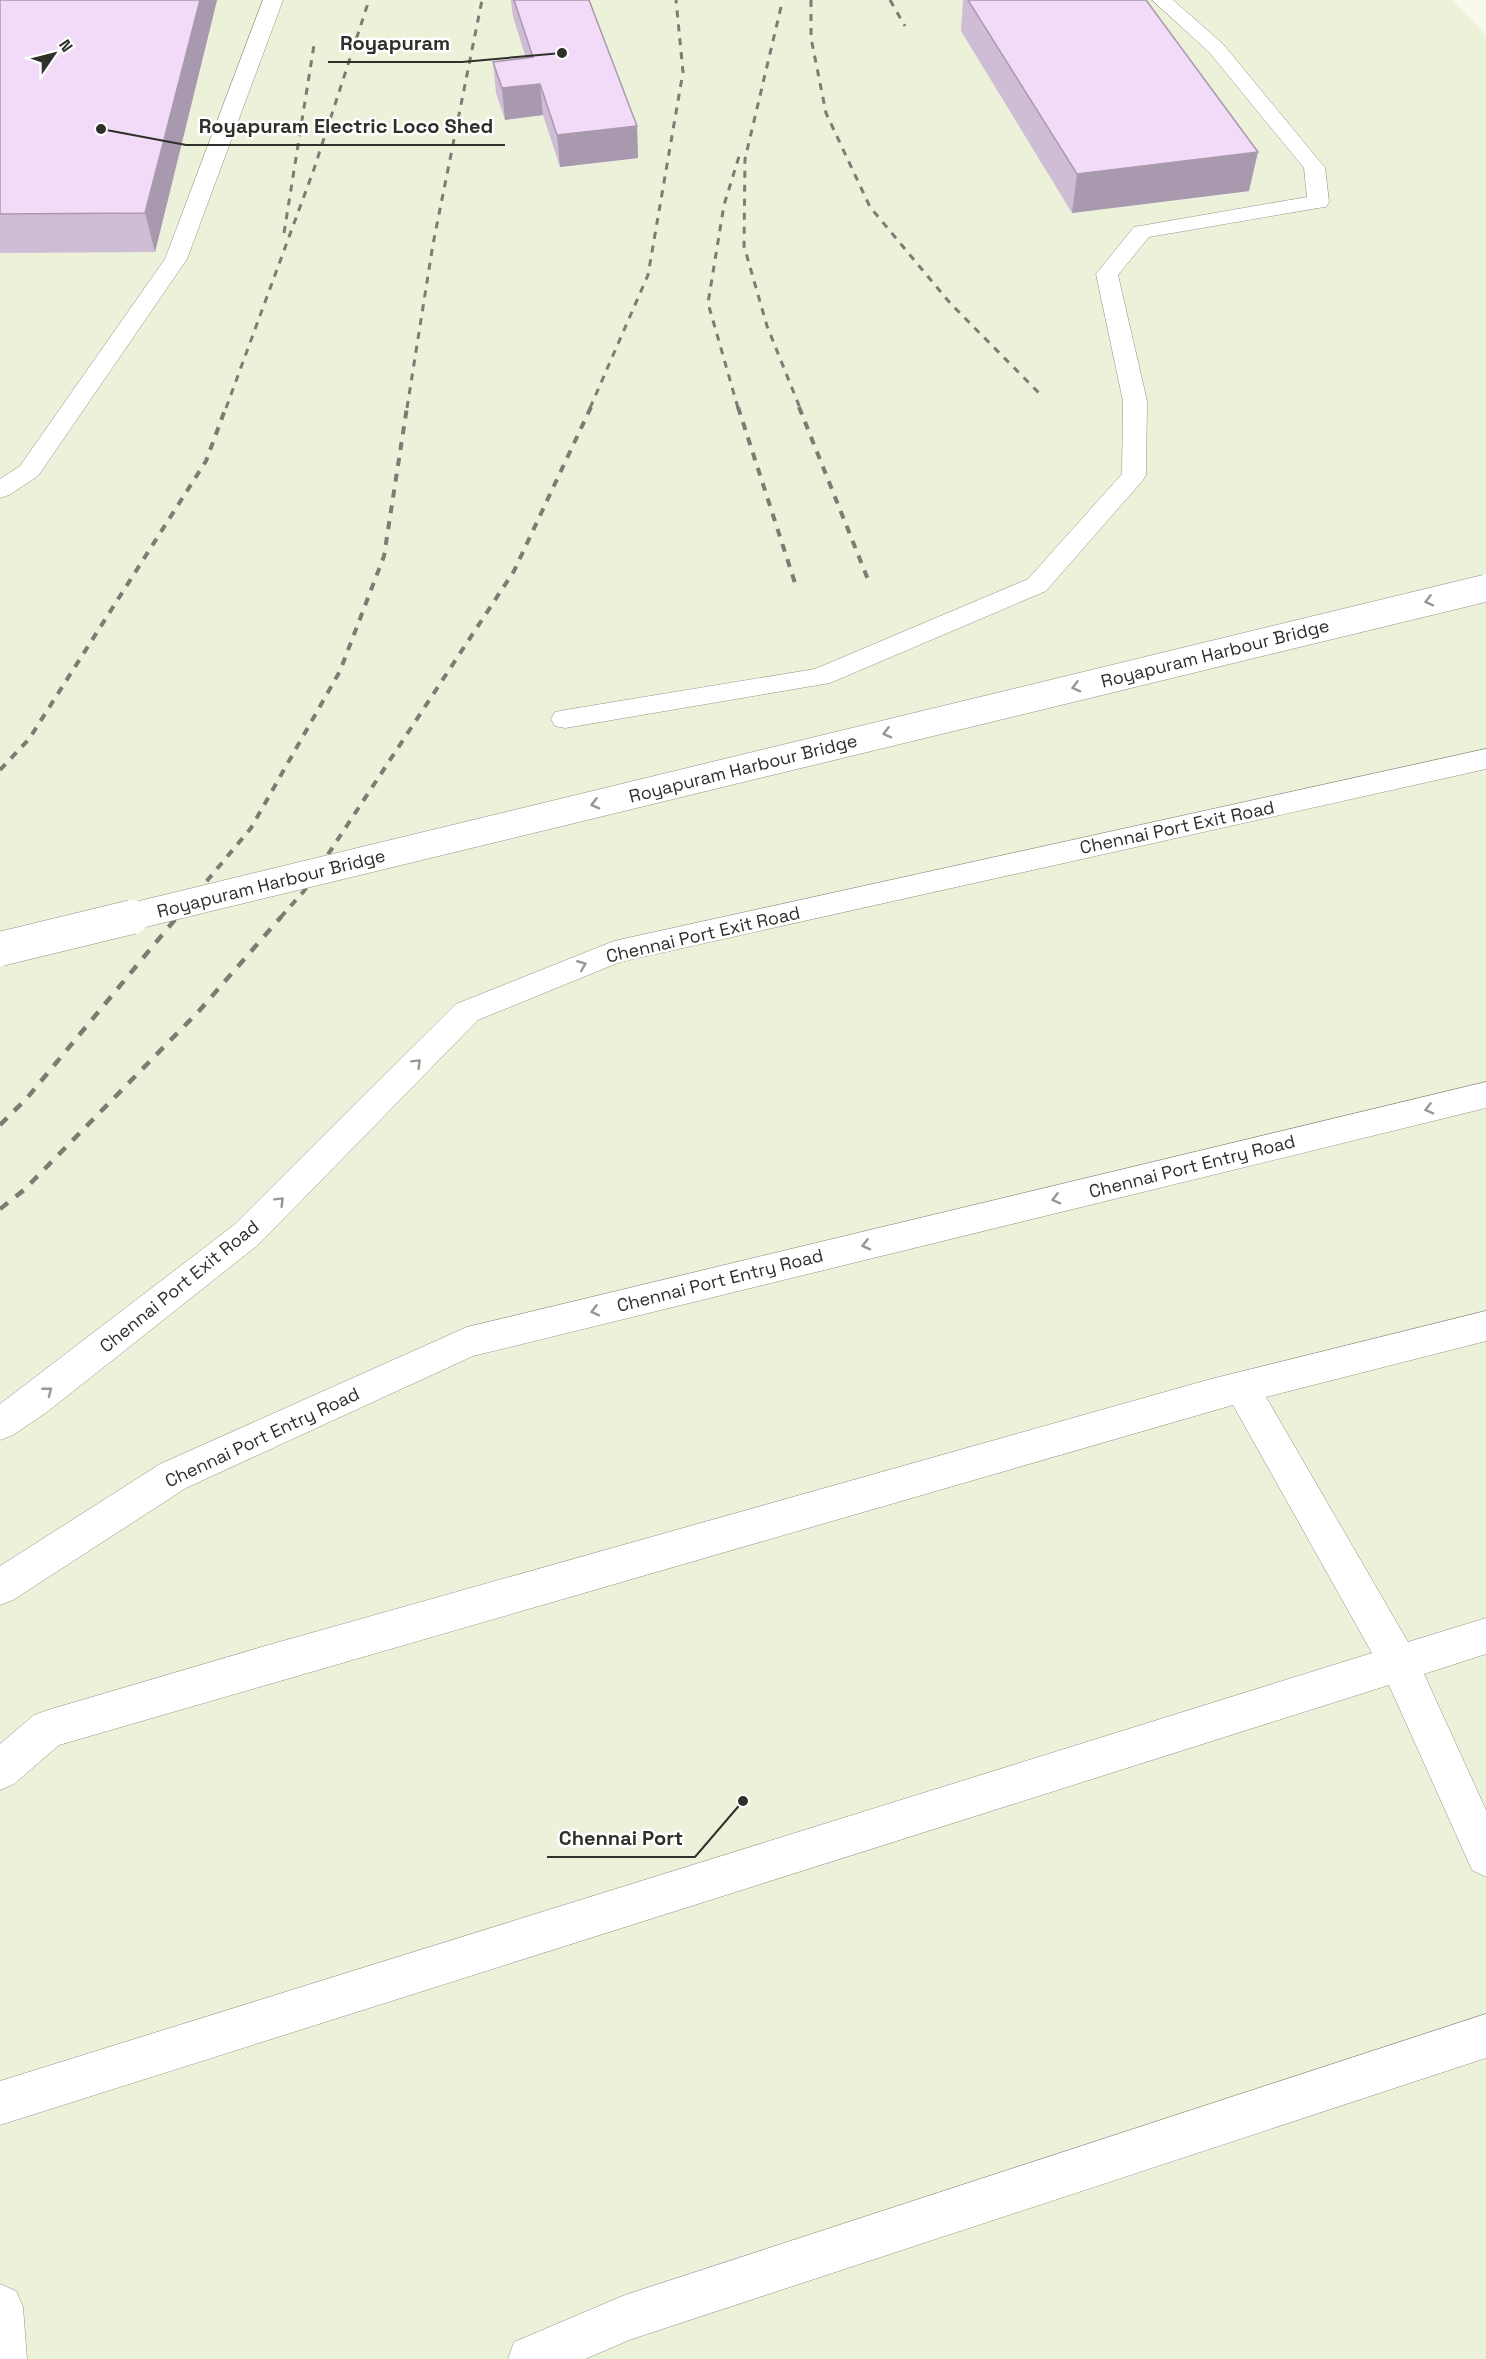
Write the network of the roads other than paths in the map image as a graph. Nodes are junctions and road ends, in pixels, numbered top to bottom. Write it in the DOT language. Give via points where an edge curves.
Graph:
graph roads {
  1 [pos="273,0"];
  2 [pos="1162,0"];
  3 [pos="0,490"];
  4 [pos="1486,588"];
  5 [pos="565,718"];
  6 [pos="1486,759"];
  7 [pos="0,949"];
  8 [pos="1486,1095"];
  9 [pos="1486,1326"];
  10 [pos="1242,1388"];
  11 [pos="0,1424"];
  12 [pos="0,1587"];
  13 [pos="1486,1636"];
  14 [pos="1400,1665"];
  15 [pos="0,1770"];
  16 [pos="1486,1856"];
  17 [pos="1486,2037"];
  18 [pos="0,2103"];
  19 [pos="0,2307"];
  20 [pos="4,2359"];
  21 [pos="531,2359"];
  1 -- 3 [label="main road" via="176,259 29,471"];
  2 -- 5 [label="main road" via="1216,48 1314,167 1318,202 1142,232 1107,274 1135,400 1134,475 1037,585 1015,595 820,678"];
  4 -- 7 [label="main road, Royapuram Harbour Bridge, one-way, bridge"];
  11 -- 6 [label="main road, Chennai Port Exit Road, one-way" via="246,1235 467,1012 614,952"];
  8 -- 12 [label="main road, Chennai Port Entry Road, one-way" via="467,1342 173,1476"];
  9 -- 10 [label="main road"];
  10 -- 14 [label="main road"];
  10 -- 15 [label="main road" via="48,1729"];
  13 -- 14 [label="main road"];
  14 -- 16 [label="main road"];
  14 -- 18 [label="main road"];
  17 -- 21 [label="main road" via="625,2318"];
  19 -- 20 [label="main road"];
}
